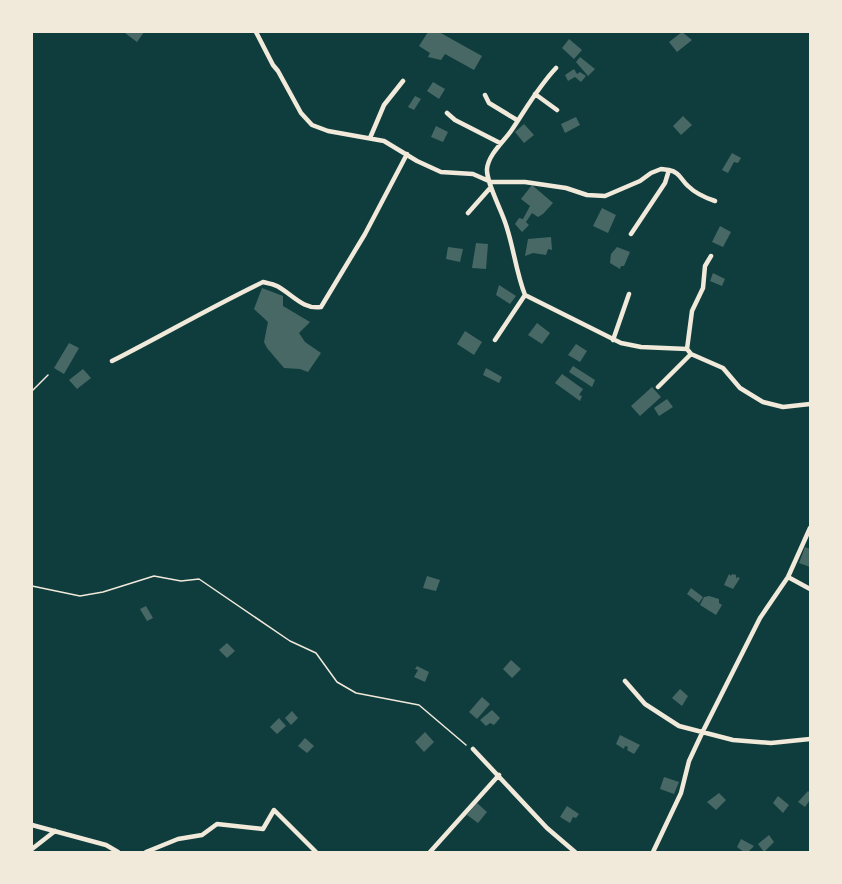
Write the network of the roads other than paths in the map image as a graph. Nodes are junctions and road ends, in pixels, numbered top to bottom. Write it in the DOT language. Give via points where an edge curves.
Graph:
graph roads {
  1 [pos="256,32"];
  2 [pos="556,68"];
  3 [pos="403,81"];
  4 [pos="535,94"];
  5 [pos="485,95"];
  6 [pos="557,110"];
  7 [pos="447,114"];
  8 [pos="517,120"];
  9 [pos="370,138"];
  10 [pos="500,143"];
  11 [pos="407,154"];
  12 [pos="669,170"];
  13 [pos="491,185"];
  14 [pos="715,201"];
  15 [pos="468,213"];
  16 [pos="631,234"];
  17 [pos="711,256"];
  18 [pos="629,294"];
  19 [pos="525,295"];
  20 [pos="495,340"];
  21 [pos="613,340"];
  22 [pos="687,349"];
  23 [pos="692,354"];
  24 [pos="112,361"];
  25 [pos="658,387"];
  26 [pos="810,404"];
  27 [pos="810,528"];
  28 [pos="788,576"];
  29 [pos="810,589"];
  30 [pos="625,681"];
  31 [pos="703,731"];
  32 [pos="810,739"];
  33 [pos="473,749"];
  34 [pos="499,775"];
  35 [pos="32,825"];
  36 [pos="55,831"];
  37 [pos="32,849"];
  38 [pos="118,852"];
  39 [pos="146,852"];
  40 [pos="316,852"];
  41 [pos="430,852"];
  42 [pos="575,852"];
  43 [pos="653,852"];
  1 -- 9 [label="street" via="301,113 312,125"];
  2 -- 4 [label="street"];
  3 -- 9 [label="street" via="384,105"];
  4 -- 6 [label="street"];
  4 -- 8 [label="street"];
  5 -- 8 [label="street" via="489,103"];
  7 -- 10 [label="street"];
  8 -- 10 [label="street"];
  9 -- 11 [label="street"];
  10 -- 13 [label="street" via="487,169"];
  11 -- 13 [label="street" via="441,172 473,174"];
  11 -- 24 [label="street" via="366,234 321,307 314,309 277,286 262,282"];
  12 -- 13 [label="street" via="651,173 605,196 525,182"];
  12 -- 14 [label="street"];
  12 -- 16 [label="street" via="665,183"];
  13 -- 15 [label="street"];
  13 -- 19 [label="street" via="507,226"];
  17 -- 22 [label="street" via="692,311"];
  18 -- 21 [label="street"];
  19 -- 20 [label="street"];
  19 -- 21 [label="street"];
  21 -- 22 [label="street" via="641,347"];
  22 -- 23 [label="street"];
  23 -- 25 [label="street"];
  23 -- 26 [label="street" via="723,368 740,388 764,402 783,407"];
  27 -- 28 [label="street"];
  28 -- 29 [label="street"];
  28 -- 31 [label="street" via="760,618"];
  30 -- 31 [label="street" via="645,704 679,726"];
  31 -- 32 [label="street" via="742,741"];
  31 -- 43 [label="street" via="689,761 681,793"];
  33 -- 34 [label="street"];
  34 -- 41 [label="street"];
  34 -- 42 [label="street" via="547,828"];
  35 -- 36 [label="street"];
  36 -- 37 [label="street"];
  36 -- 38 [label="street"];
  39 -- 40 [label="street" via="178,839 202,835 217,824 263,829 274,810"];
}
